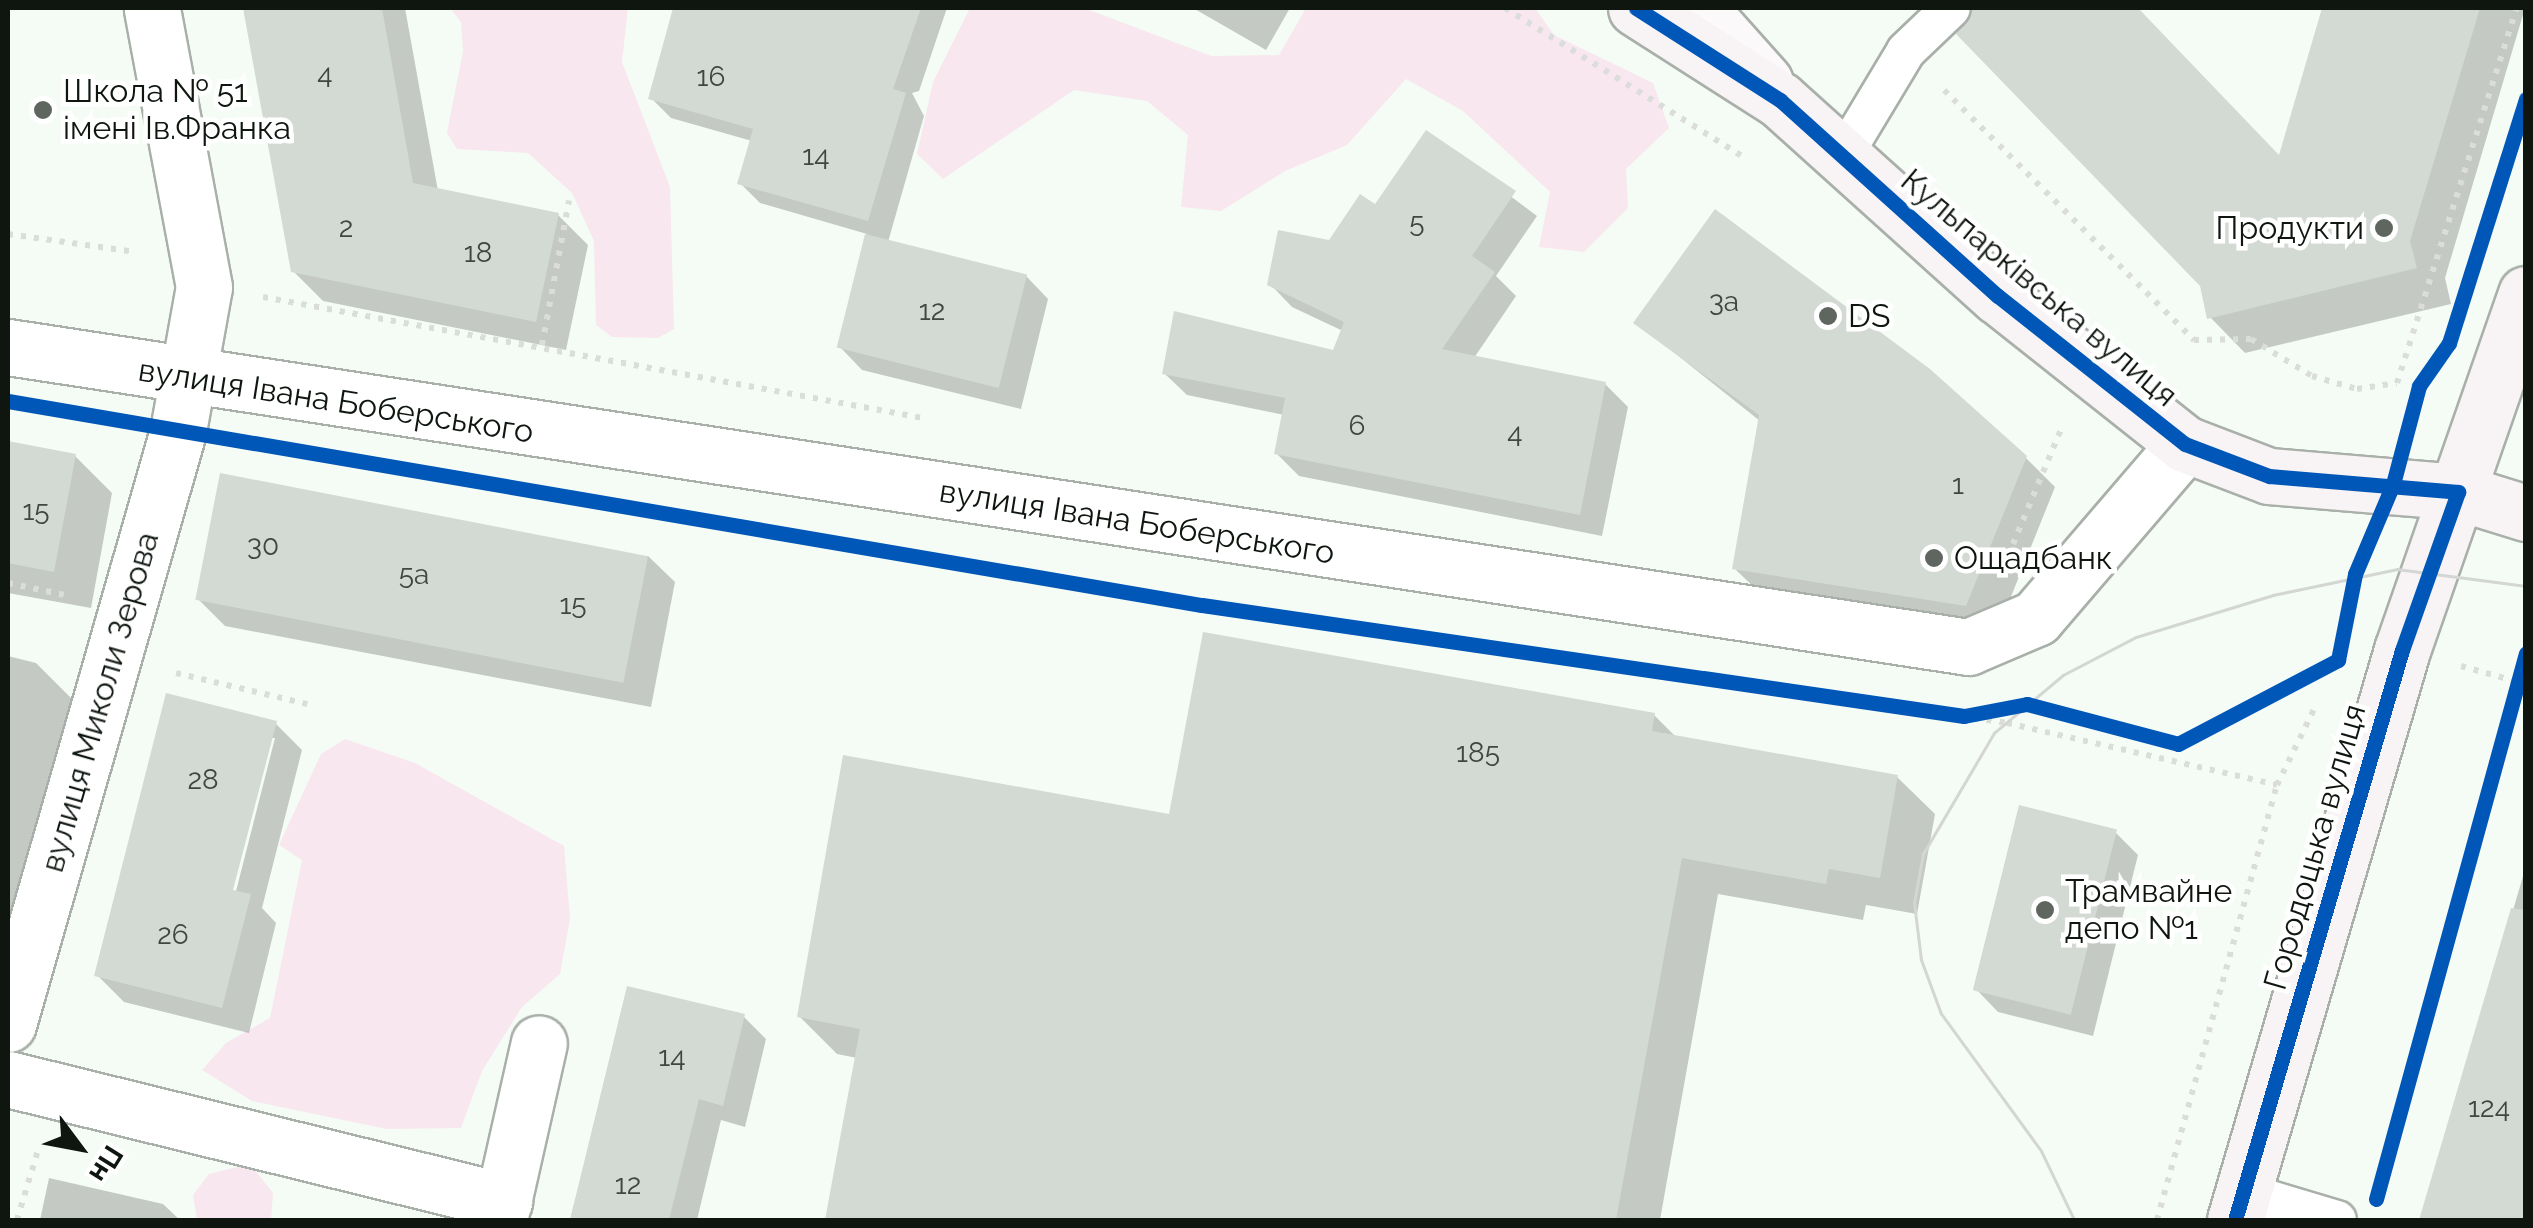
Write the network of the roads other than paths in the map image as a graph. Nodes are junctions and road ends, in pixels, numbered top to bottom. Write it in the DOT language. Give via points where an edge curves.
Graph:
graph roads {
  1 [pos="152,8"];
  2 [pos="1636,8"];
  3 [pos="1699,8"];
  4 [pos="1951,8"];
  5 [pos="1780,100"];
  6 [pos="1843,156"];
  7 [pos="2526,294"];
  8 [pos="8,348"];
  9 [pos="190,378"];
  10 [pos="2185,444"];
  11 [pos="2458,492"];
  12 [pos="2526,513"];
  13 [pos="8,1024"];
  14 [pos="540,1044"];
  15 [pos="31,1086"];
  16 [pos="2239,1206"];
  17 [pos="501,1211"];
  18 [pos="2336,1220"];
  1 -- 9 [label="street, вулиця Миколи Зерова" via="204,287"];
  2 -- 5 [label="main road, Кульпарківська вулиця"];
  3 -- 5 [label="main road"];
  4 -- 6 [label="lane" via="1906,51"];
  5 -- 6 [label="main road, Кульпарківська вулиця"];
  6 -- 10 [label="main road, Кульпарківська вулиця" via="1998,296"];
  7 -- 11 [label="main road, Городоцька вулиця"];
  8 -- 9 [label="street, вулиця Івана Боберського"];
  9 -- 10 [label="street, вулиця Івана Боберського" via="1968,646 2036,618"];
  9 -- 13 [label="street, вулиця Миколи Зерова"];
  10 -- 11 [label="main road, Кульпарківська вулиця" via="2269,476"];
  11 -- 12 [label="main road"];
  11 -- 16 [label="main road, Городоцька вулиця" via="2402,650"];
  14 -- 17 [label="street"];
  15 -- 17 [label="street"];
  16 -- 18 [label="lane"];
}
